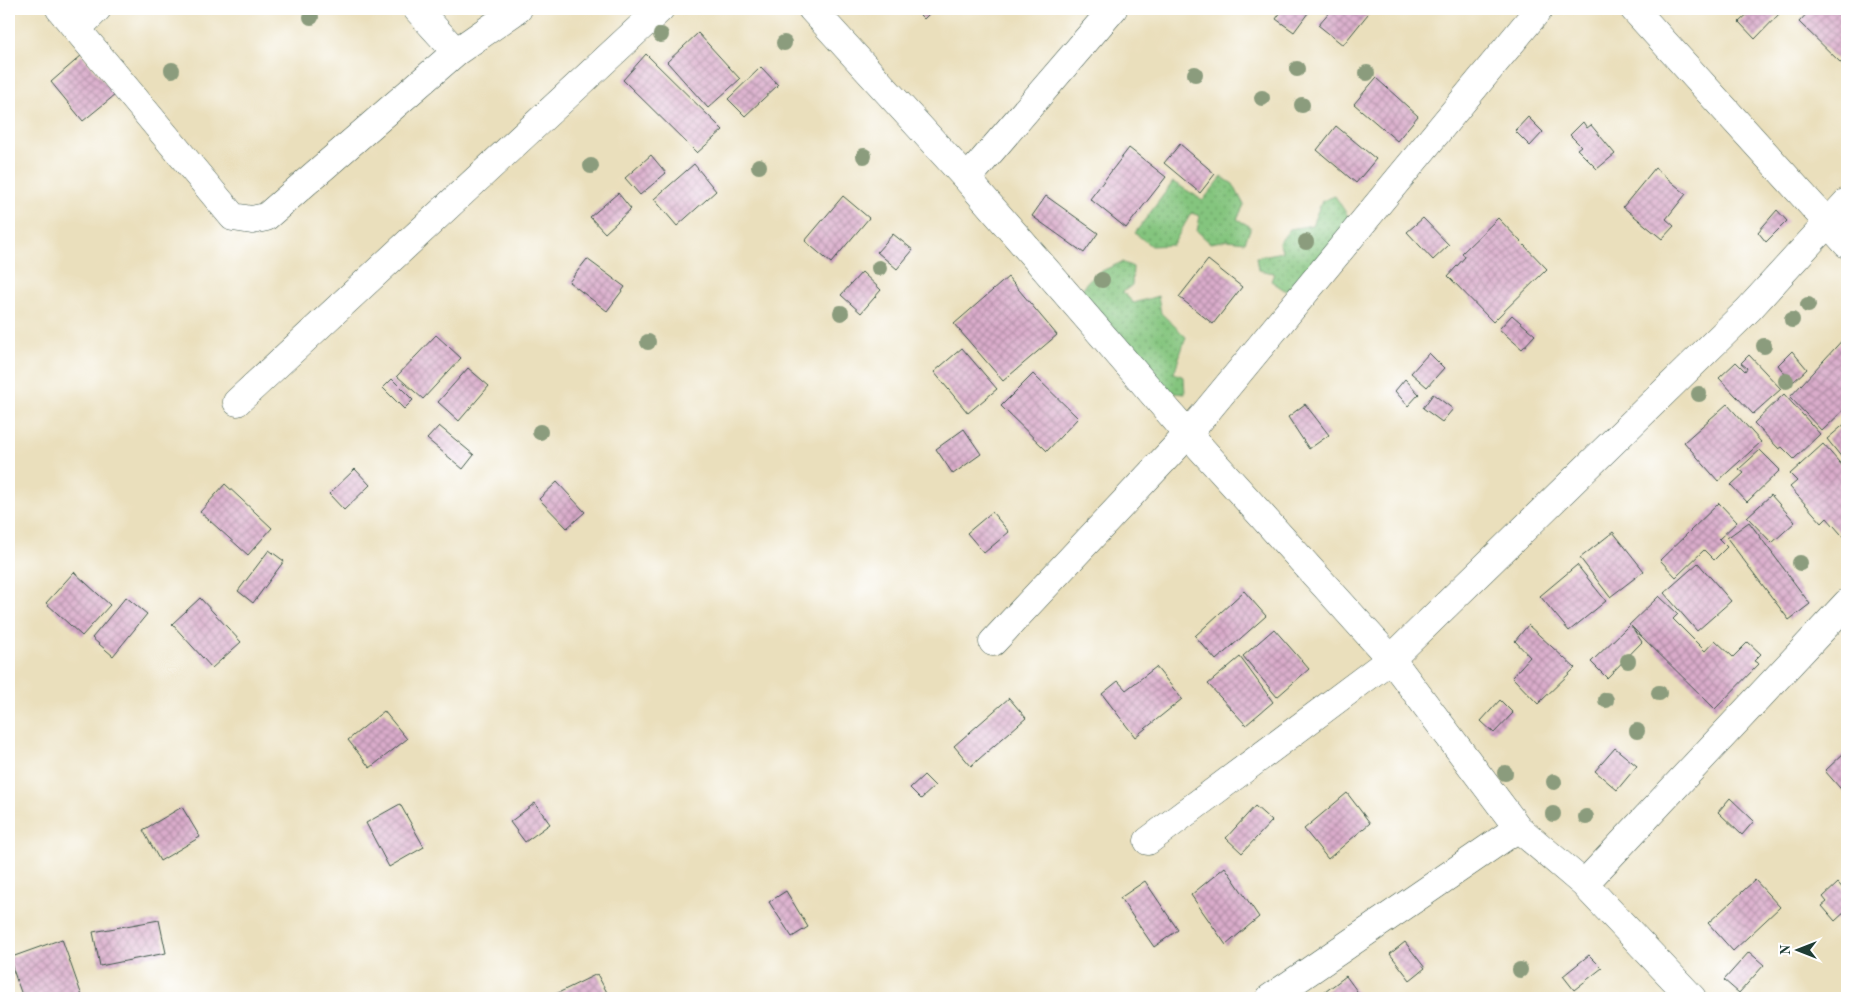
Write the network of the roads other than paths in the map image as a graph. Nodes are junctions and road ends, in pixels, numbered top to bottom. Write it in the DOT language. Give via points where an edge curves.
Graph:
graph roads {
  1 [pos="97,9"];
  2 [pos="418,9"];
  3 [pos="518,9"];
  4 [pos="660,9"];
  5 [pos="812,9"];
  6 [pos="1113,9"];
  7 [pos="1539,9"];
  8 [pos="1634,9"];
  9 [pos="68,19"];
  10 [pos="456,52"];
  11 [pos="967,179"];
  12 [pos="1838,212"];
  13 [pos="1847,244"];
  14 [pos="237,402"];
  15 [pos="1188,434"];
  16 [pos="1847,603"];
  17 [pos="993,642"];
  18 [pos="1391,659"];
  19 [pos="1518,828"];
  20 [pos="1148,841"];
  21 [pos="1584,884"];
  22 [pos="1270,998"];
  23 [pos="1692,998"];
  1 -- 9 [label="street"];
  2 -- 10 [label="street"];
  3 -- 10 [label="street"];
  4 -- 14 [label="street"];
  5 -- 11 [label="street"];
  6 -- 11 [label="street"];
  7 -- 15 [label="street"];
  8 -- 12 [label="street"];
  9 -- 10 [label="street" via="233,217 252,220 266,217"];
  11 -- 15 [label="street"];
  12 -- 13 [label="street"];
  12 -- 18 [label="street" via="1749,309"];
  15 -- 17 [label="street"];
  15 -- 18 [label="street"];
  16 -- 21 [label="street"];
  18 -- 19 [label="street"];
  18 -- 20 [label="street"];
  19 -- 21 [label="street"];
  19 -- 22 [label="street"];
  21 -- 23 [label="street"];
}
